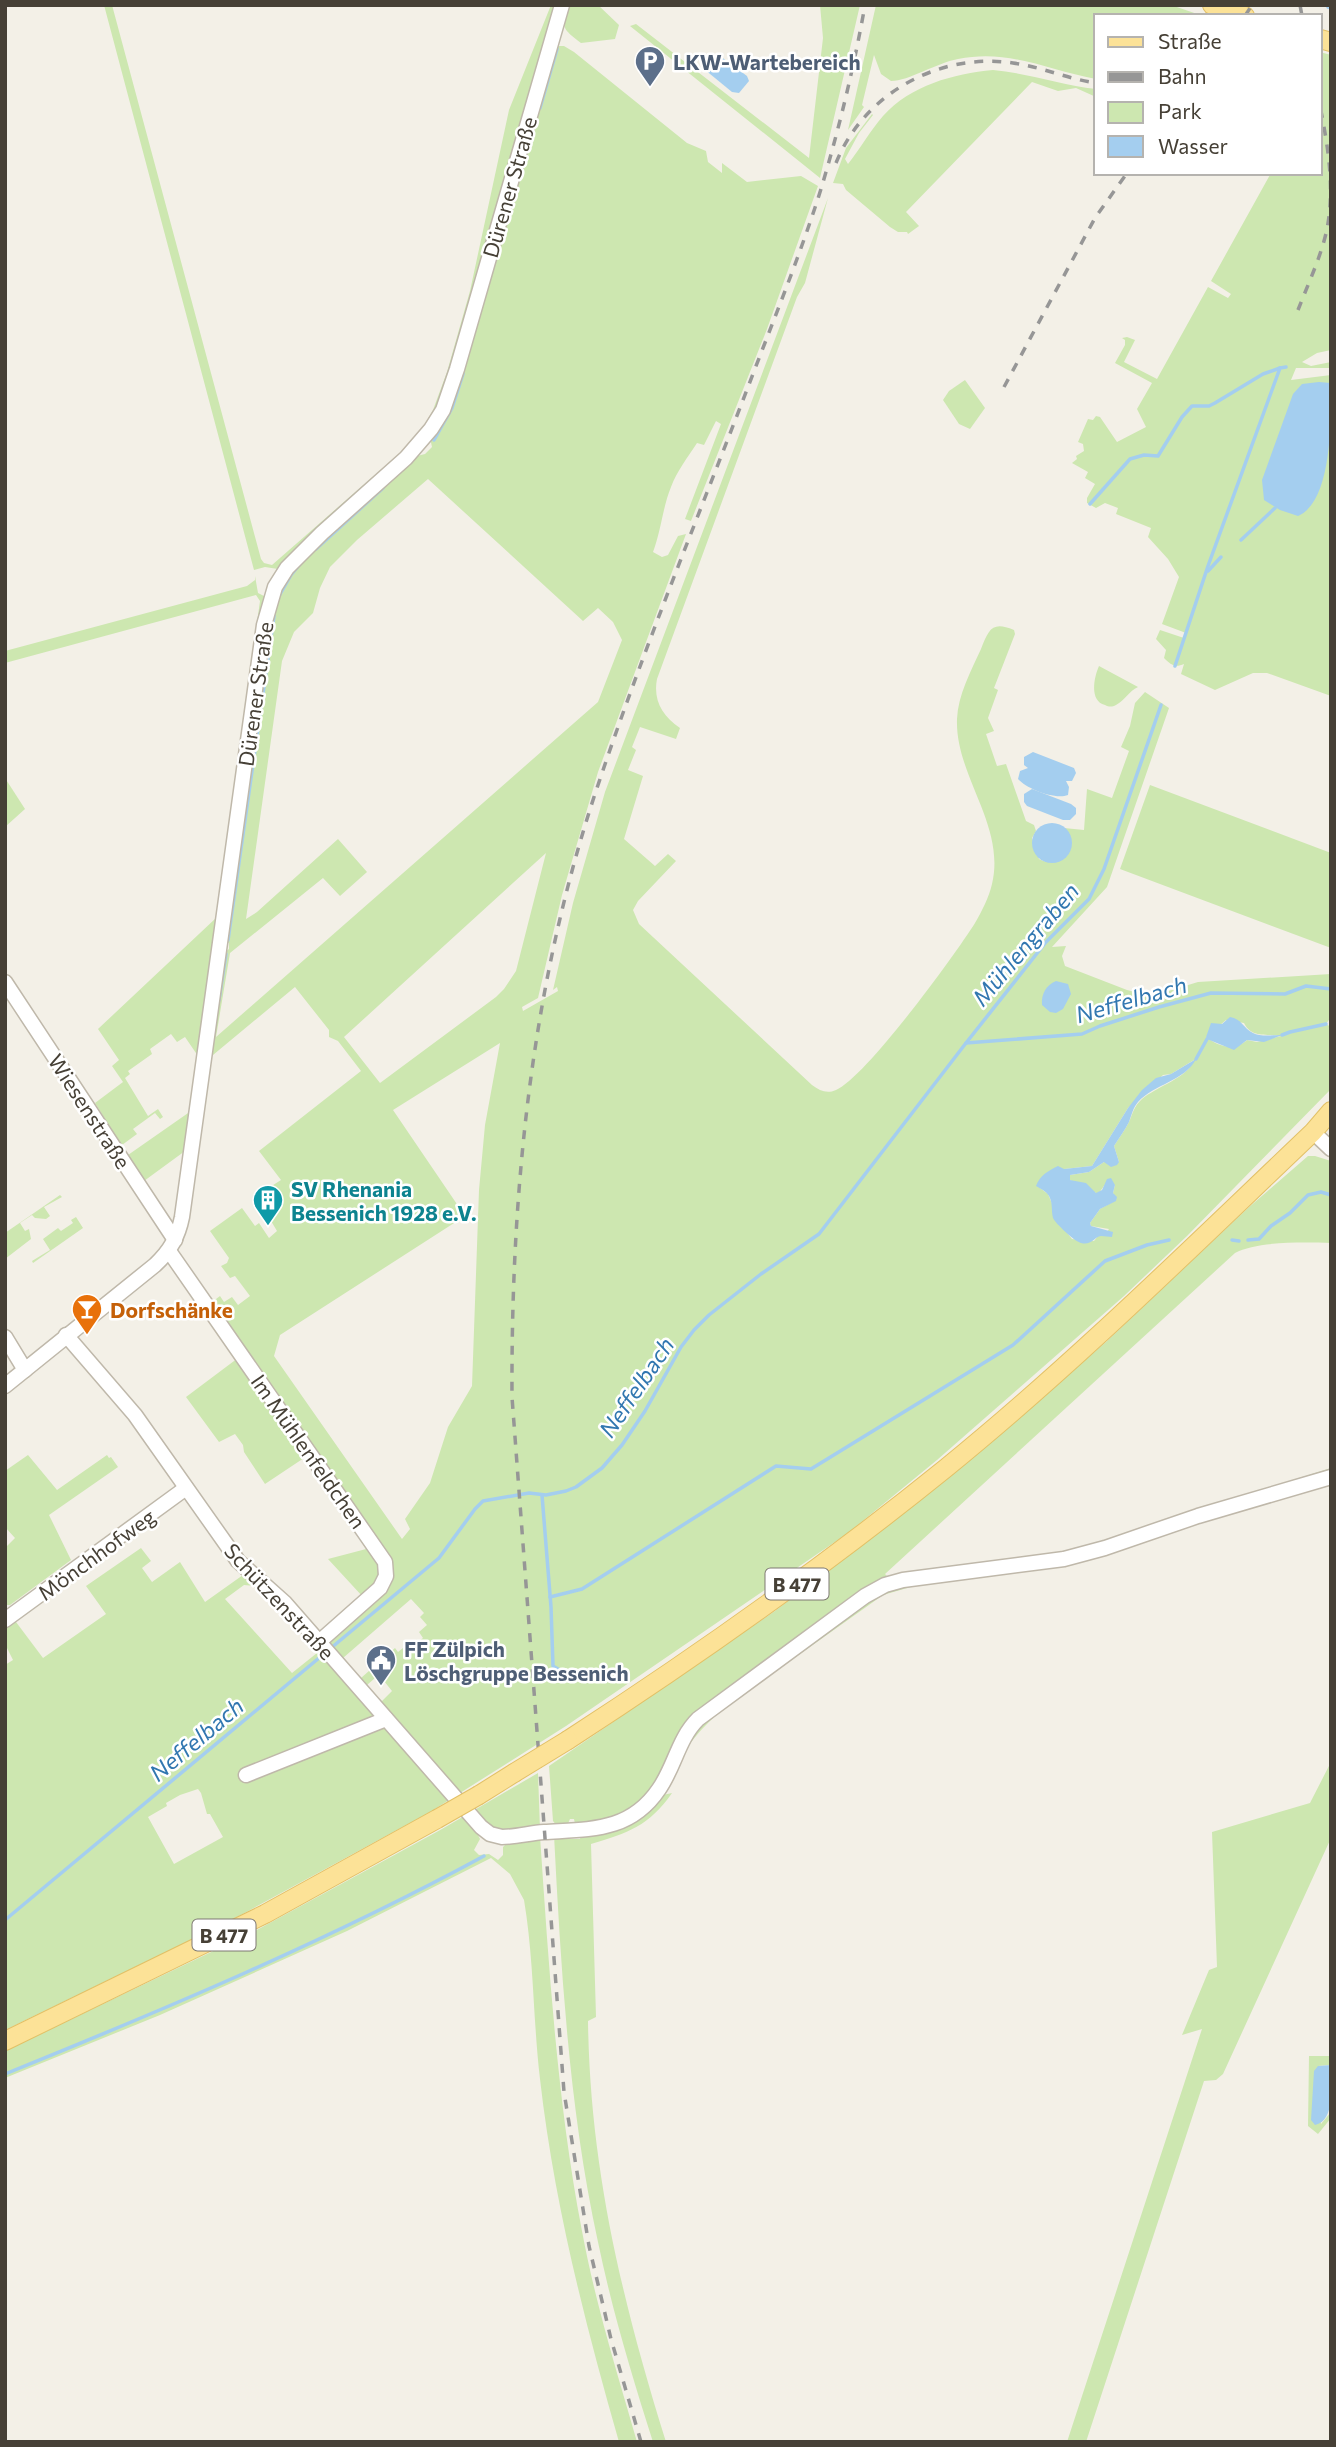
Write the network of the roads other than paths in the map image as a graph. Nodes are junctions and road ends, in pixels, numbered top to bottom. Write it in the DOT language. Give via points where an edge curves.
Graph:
graph roads {
  1 [pos="562,5"];
  2 [pos="1214,6"];
  3 [pos="1239,14"];
  4 [pos="5,982"];
  5 [pos="1331,1111"];
  6 [pos="1313,1132"];
  7 [pos="1331,1149"];
  8 [pos="172,1246"];
  9 [pos="66,1335"];
  10 [pos="5,1337"];
  11 [pos="25,1370"];
  12 [pos="5,1387"];
  13 [pos="1331,1477"];
  14 [pos="186,1488"];
  15 [pos="5,1620"];
  16 [pos="325,1649"];
  17 [pos="386,1719"];
  18 [pos="246,1775"];
  19 [pos="5,2041"];
  1 -- 8 [label="street, Dürener Straße" via="443,410 407,458 296,558 271,596 182,1217"];
  2 -- 3 [label="main road"];
  4 -- 8 [label="street, Wiesenstraße"];
  5 -- 6 [label="main road, B 477"];
  6 -- 7 [label="street"];
  6 -- 19 [label="main road, B 477, bridge" via="1088,1346 948,1466 733,1630 568,1740 437,1819 265,1914"];
  8 -- 9 [label="street" via="155,1265"];
  8 -- 16 [label="street, Im Mühlenfeldchen" via="385,1562 386,1576 380,1588"];
  9 -- 11 [label="street"];
  9 -- 14 [label="street, Schützenstraße" via="125,1402"];
  10 -- 11 [label="street"];
  11 -- 12 [label="street"];
  13 -- 17 [label="street, Schützenstraße" via="1064,1559 885,1585 698,1719 681,1740 647,1803 631,1816 599,1829 494,1835"];
  14 -- 15 [label="street, Mönchhofweg"];
  14 -- 16 [label="street, Schützenstraße" via="238,1561 285,1603"];
  16 -- 17 [label="street, Schützenstraße"];
  17 -- 18 [label="street"];
}
